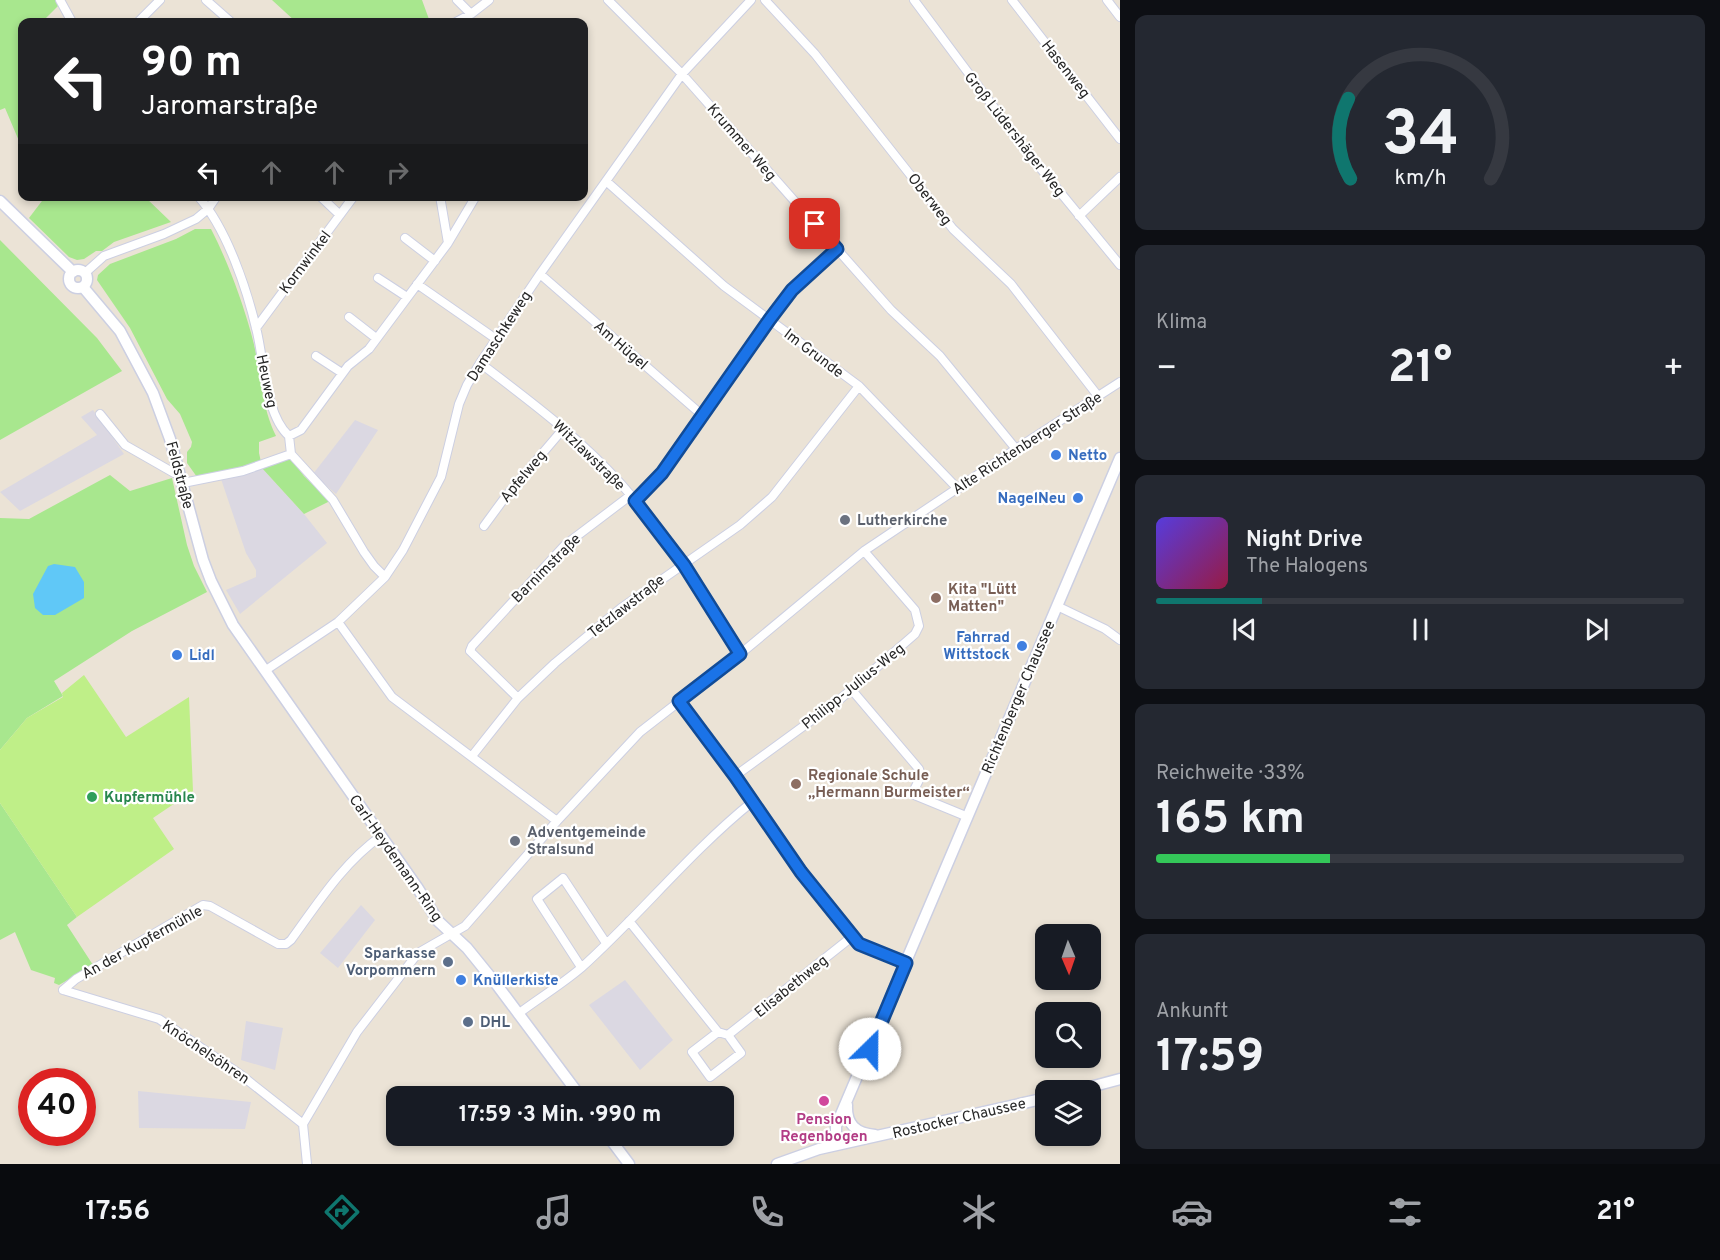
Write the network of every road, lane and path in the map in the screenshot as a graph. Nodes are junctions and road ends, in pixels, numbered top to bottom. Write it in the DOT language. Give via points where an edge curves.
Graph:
graph roads {
  1 [pos="60,0"];
  2 [pos="160,0"];
  3 [pos="206,0"];
  4 [pos="457,0"];
  5 [pos="489,0"];
  6 [pos="608,0"];
  7 [pos="751,0"];
  8 [pos="765,0"];
  9 [pos="914,0"];
  10 [pos="1012,0"];
  11 [pos="1107,0"];
  12 [pos="471,15"];
  13 [pos="1120,17"];
  14 [pos="70,18"];
  15 [pos="142,18"];
  16 [pos="226,18"];
  17 [pos="465,18"];
  18 [pos="682,74"];
  19 [pos="1120,139"];
  20 [pos="1120,177"];
  21 [pos="606,181"];
  22 [pos="0,201"];
  23 [pos="202,201"];
  24 [pos="213,201"];
  25 [pos="325,201"];
  26 [pos="350,201"];
  27 [pos="441,201"];
  28 [pos="473,201"];
  29 [pos="208,208"];
  30 [pos="340,215"];
  31 [pos="1078,216"];
  32 [pos="405,238"];
  33 [pos="448,243"];
  34 [pos="837,249"];
  35 [pos="435,261"];
  36 [pos="1120,265"];
  37 [pos="73,272"];
  38 [pos="85,273"];
  39 [pos="540,274"];
  40 [pos="378,278"];
  41 [pos="417,284"];
  42 [pos="83,287"];
  43 [pos="407,297"];
  44 [pos="349,317"];
  45 [pos="770,319"];
  46 [pos="256,328"];
  47 [pos="376,338"];
  48 [pos="496,339"];
  49 [pos="316,356"];
  50 [pos="480,363"];
  51 [pos="342,374"];
  52 [pos="1120,382"];
  53 [pos="859,386"];
  54 [pos="1098,396"];
  55 [pos="99,414"];
  56 [pos="702,416"];
  57 [pos="564,428"];
  58 [pos="289,436"];
  59 [pos="1016,449"];
  60 [pos="291,454"];
  61 [pos="1120,458"];
  62 [pos="181,477"];
  63 [pos="958,489"];
  64 [pos="633,498"];
  65 [pos="484,526"];
  66 [pos="864,551"];
  67 [pos="684,565"];
  68 [pos="385,577"];
  69 [pos="1057,606"];
  70 [pos="338,622"];
  71 [pos="1120,640"];
  72 [pos="740,654"];
  73 [pos="266,669"];
  74 [pos="851,689"];
  75 [pos="518,698"];
  76 [pos="679,701"];
  77 [pos="472,756"];
  78 [pos="735,776"];
  79 [pos="752,802"];
  80 [pos="968,816"];
  81 [pos="557,821"];
  82 [pos="381,836"];
  83 [pos="630,921"];
  84 [pos="453,934"];
  85 [pos="853,936"];
  86 [pos="606,943"];
  87 [pos="906,963"];
  88 [pos="581,967"];
  89 [pos="63,990"];
  90 [pos="518,1014"];
  91 [pos="718,1032"];
  92 [pos="728,1035"];
  93 [pos="1120,1079"];
  94 [pos="1101,1084"];
  95 [pos="572,1086"];
  96 [pos="848,1101"];
  97 [pos="1035,1101"];
  98 [pos="303,1124"];
  99 [pos="884,1135"];
  100 [pos="836,1145"];
  101 [pos="616,1146"];
  102 [pos="307,1164"];
  103 [pos="629,1164"];
  104 [pos="777,1164"];
  1 -- 14 [label="street"];
  2 -- 15 [label="street"];
  3 -- 16 [label="street"];
  4 -- 12 [label="street"];
  5 -- 12 [label="street"];
  6 -- 18 [label="street, Krummer Weg"];
  7 -- 18 [label="street, Damaschkeweg"];
  8 -- 54 [label="street, Oberweg" via="815,54 952,229 1011,284"];
  9 -- 31 [label="street, Groß Lüdershäger Weg"];
  10 -- 19 [label="street, Hasenweg"];
  11 -- 13 [label="street"];
  12 -- 17 [label="street"];
  18 -- 21 [label="street, Damaschkeweg"];
  18 -- 34 [label="street, Krummer Weg"];
  20 -- 31 [label="street"];
  21 -- 39 [label="street, Damaschkeweg"];
  21 -- 45 [label="street, Im Grunde" via="724,286"];
  22 -- 37 [label="main road, Feldstraße"];
  23 -- 29 [label="street, Heuweg"];
  24 -- 29 [label="street"];
  25 -- 30 [label="street"];
  26 -- 30 [label="street, Kornwinkel"];
  27 -- 33 [label="street"];
  28 -- 33 [label="street"];
  29 -- 38 [label="street" via="178,229 104,256"];
  29 -- 46 [label="street, Heuweg" via="227,242"];
  30 -- 46 [label="street, Kornwinkel"];
  31 -- 36 [label="street, Groß Lüdershäger Weg"];
  32 -- 35 [label="street"];
  33 -- 35 [label="street"];
  34 -- 45 [label="street, Barnimstraße" via="792,290"];
  34 -- 59 [label="street, Krummer Weg" via="891,310 940,356"];
  35 -- 41 [label="street"];
  37 -- 38 [label="main road"];
  37 -- 42 [label="main road, Feldstraße" via="72,286"];
  38 -- 42 [label="main road" via="87,282"];
  39 -- 48 [label="street, Damaschkeweg"];
  39 -- 56 [label="street, Am Hügel"];
  40 -- 43 [label="street"];
  41 -- 43 [label="street"];
  41 -- 48 [label="street"];
  42 -- 62 [label="main road, Feldstraße" via="120,331 136,359 162,415"];
  43 -- 47 [label="street"];
  44 -- 47 [label="street"];
  45 -- 53 [label="street, Im Grunde"];
  45 -- 56 [label="street, Barnimstraße"];
  46 -- 58 [label="street, Heuweg" via="273,410 280,429"];
  47 -- 51 [label="street"];
  48 -- 50 [label="street, Damaschkeweg"];
  49 -- 51 [label="street"];
  50 -- 57 [label="street, Witzlawstraße"];
  50 -- 68 [label="street, Damaschkeweg" via="459,404 441,477"];
  51 -- 58 [label="street" via="301,430"];
  52 -- 54 [label="street, Alte Richtenberger Straße"];
  53 -- 63 [label="street, Im Grunde"];
  53 -- 67 [label="street, Tetzlawstraße" via="772,497"];
  54 -- 59 [label="street, Alte Richtenberger Straße"];
  55 -- 62 [label="street" via="125,445"];
  56 -- 64 [label="street, Barnimstraße" via="662,473"];
  57 -- 64 [label="street, Witzlawstraße"];
  57 -- 65 [label="street, Apfelweg"];
  58 -- 60 [label="street, Heuweg"];
  59 -- 63 [label="street, Alte Richtenberger Straße"];
  60 -- 62 [label="street" via="243,471"];
  60 -- 68 [label="street" via="333,500 364,552"];
  61 -- 69 [label="main road, Richtenberger Chaussee"];
  62 -- 73 [label="main road, Feldstraße" via="211,581 234,625"];
  63 -- 66 [label="street, Alte Richtenberger Straße"];
  64 -- 67 [label="street, Witzlawstraße"];
  64 -- 75 [label="street, Barnimstraße" via="566,545 472,646 471,651"];
  66 -- 72 [label="street, Alte Richtenberger Straße"];
  66 -- 74 [label="street, Philipp-Julius-Weg" via="915,610 919,626 915,634"];
  67 -- 72 [label="street, Witzlawstraße"];
  67 -- 75 [label="street, Tetzlawstraße" via="621,608"];
  68 -- 70 [label="street, Damaschkeweg"];
  69 -- 71 [label="street"];
  69 -- 80 [label="main road, Richtenberger Chaussee"];
  70 -- 73 [label="street, Damaschkeweg"];
  70 -- 77 [label="street" via="392,697"];
  72 -- 76 [label="street, Alte Richtenberger Straße"];
  73 -- 82 [label="main road, Carl-Heydemann-Ring"];
  74 -- 78 [label="street, Philipp-Julius-Weg"];
  74 -- 80 [label="street" via="919,769 921,776 912,794"];
  75 -- 77 [label="street, Tetzlawstraße"];
  76 -- 78 [label="street"];
  76 -- 81 [label="street, Alte Richtenberger Straße" via="640,732"];
  77 -- 81 [label="street"];
  78 -- 79 [label="street"];
  79 -- 83 [label="street" via="721,827"];
  79 -- 85 [label="street" via="801,872"];
  80 -- 87 [label="main road, Richtenberger Chaussee"];
  81 -- 84 [label="street, Alte Richtenberger Straße" via="465,926"];
  82 -- 84 [label="main road, Carl-Heydemann-Ring" via="438,921"];
  82 -- 89 [label="street, An der Kupfermühle" via="336,878 286,944 278,944 203,905"];
  83 -- 86 [label="street"];
  83 -- 91 [label="street"];
  84 -- 90 [label="main road, Carl-Heydemann-Ring"];
  84 -- 98 [label="street, Alte Richtenberger Straße" via="417,952 357,1032"];
  85 -- 87 [label="street" via="859,944"];
  85 -- 92 [label="street, Elisabethweg"];
  86 -- 88 [label="street"];
  86 -- 88 [label="street" via="563,878 537,899"];
  87 -- 96 [label="main road, Richtenberger Chaussee"];
  88 -- 90 [label="street"];
  89 -- 98 [label="street, Knöchelsöhren" via="159,1019 241,1074"];
  90 -- 95 [label="main road, Carl-Heydemann-Ring"];
  91 -- 92 [label="street"];
  91 -- 92 [label="street" via="692,1052 710,1077 741,1053"];
  93 -- 94 [label="main road"];
  96 -- 99 [label="main road" via="847,1116 852,1127 865,1134"];
  96 -- 100 [label="main road, Richtenberger Chaussee" via="836,1126"];
  97 -- 99 [label="main road, Rostocker Chaussee"];
  98 -- 102 [label="street"];
  99 -- 100 [label="main road, Rostocker Chaussee"];
  100 -- 104 [label="main road, Rostocker Chaussee"];
  101 -- 103 [label="main road"];
}
